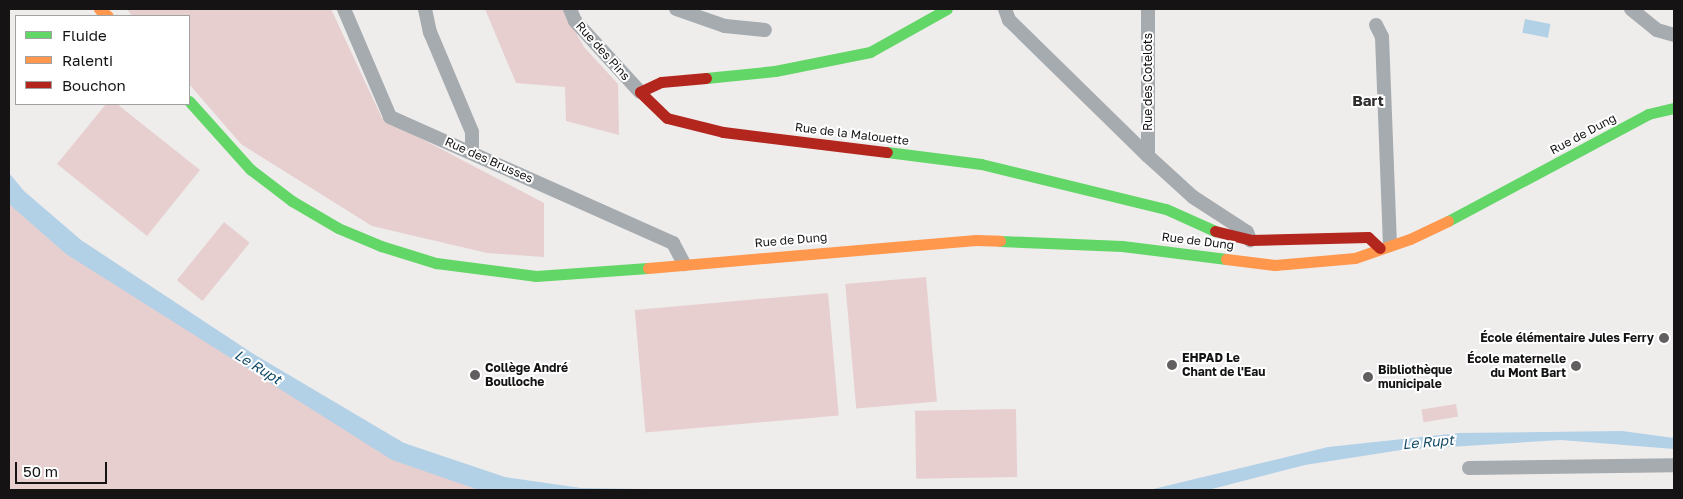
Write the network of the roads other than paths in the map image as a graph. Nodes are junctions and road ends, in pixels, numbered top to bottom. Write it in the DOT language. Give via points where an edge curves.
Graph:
graph roads {
  1 [pos="344,9"];
  2 [pos="425,9"];
  3 [pos="570,9"];
  4 [pos="676,9"];
  5 [pos="947,9"];
  6 [pos="1005,9"];
  7 [pos="1148,9"];
  8 [pos="1631,9"];
  9 [pos="1376,25"];
  10 [pos="765,30"];
  11 [pos="1674,35"];
  12 [pos="640,92"];
  13 [pos="190,102"];
  14 [pos="1674,108"];
  15 [pos="472,152"];
  16 [pos="1148,156"];
  17 [pos="1250,240"];
  18 [pos="1385,246"];
  19 [pos="684,264"];
  20 [pos="1674,465"];
  21 [pos="1470,468"];
  1 -- 15 [label="street, Rue des Brusses" via="390,117"];
  2 -- 15 [label="street" via="430,32 472,132"];
  3 -- 12 [label="street, Rue des Pins" via="575,21"];
  4 -- 10 [label="street" via="725,26"];
  5 -- 12 [label="main road" via="870,52 775,71 661,82"];
  6 -- 16 [label="street" via="1009,20"];
  7 -- 16 [label="street, Rue des Cotelots"];
  8 -- 11 [label="street" via="1658,30"];
  9 -- 18 [label="street" via="1382,37"];
  12 -- 17 [label="main road, Rue de la Malouette" via="667,118 723,132 981,164 1166,209 1220,233"];
  13 -- 19 [label="main road, Rue de Dung" via="250,169 292,202 338,228 381,246 436,263 536,276 608,273"];
  14 -- 18 [label="main road, Rue de Dung" via="1648,114 1479,206"];
  15 -- 19 [label="street, Rue des Brusses" via="674,243"];
  16 -- 17 [label="street" via="1193,197 1247,232"];
  17 -- 18 [label="main road, Rue de la Malouette" via="1368,237"];
  18 -- 19 [label="main road, Rue de Dung" via="1355,258 1275,265 1122,246 976,240"];
  20 -- 21 [label="street"];
}
